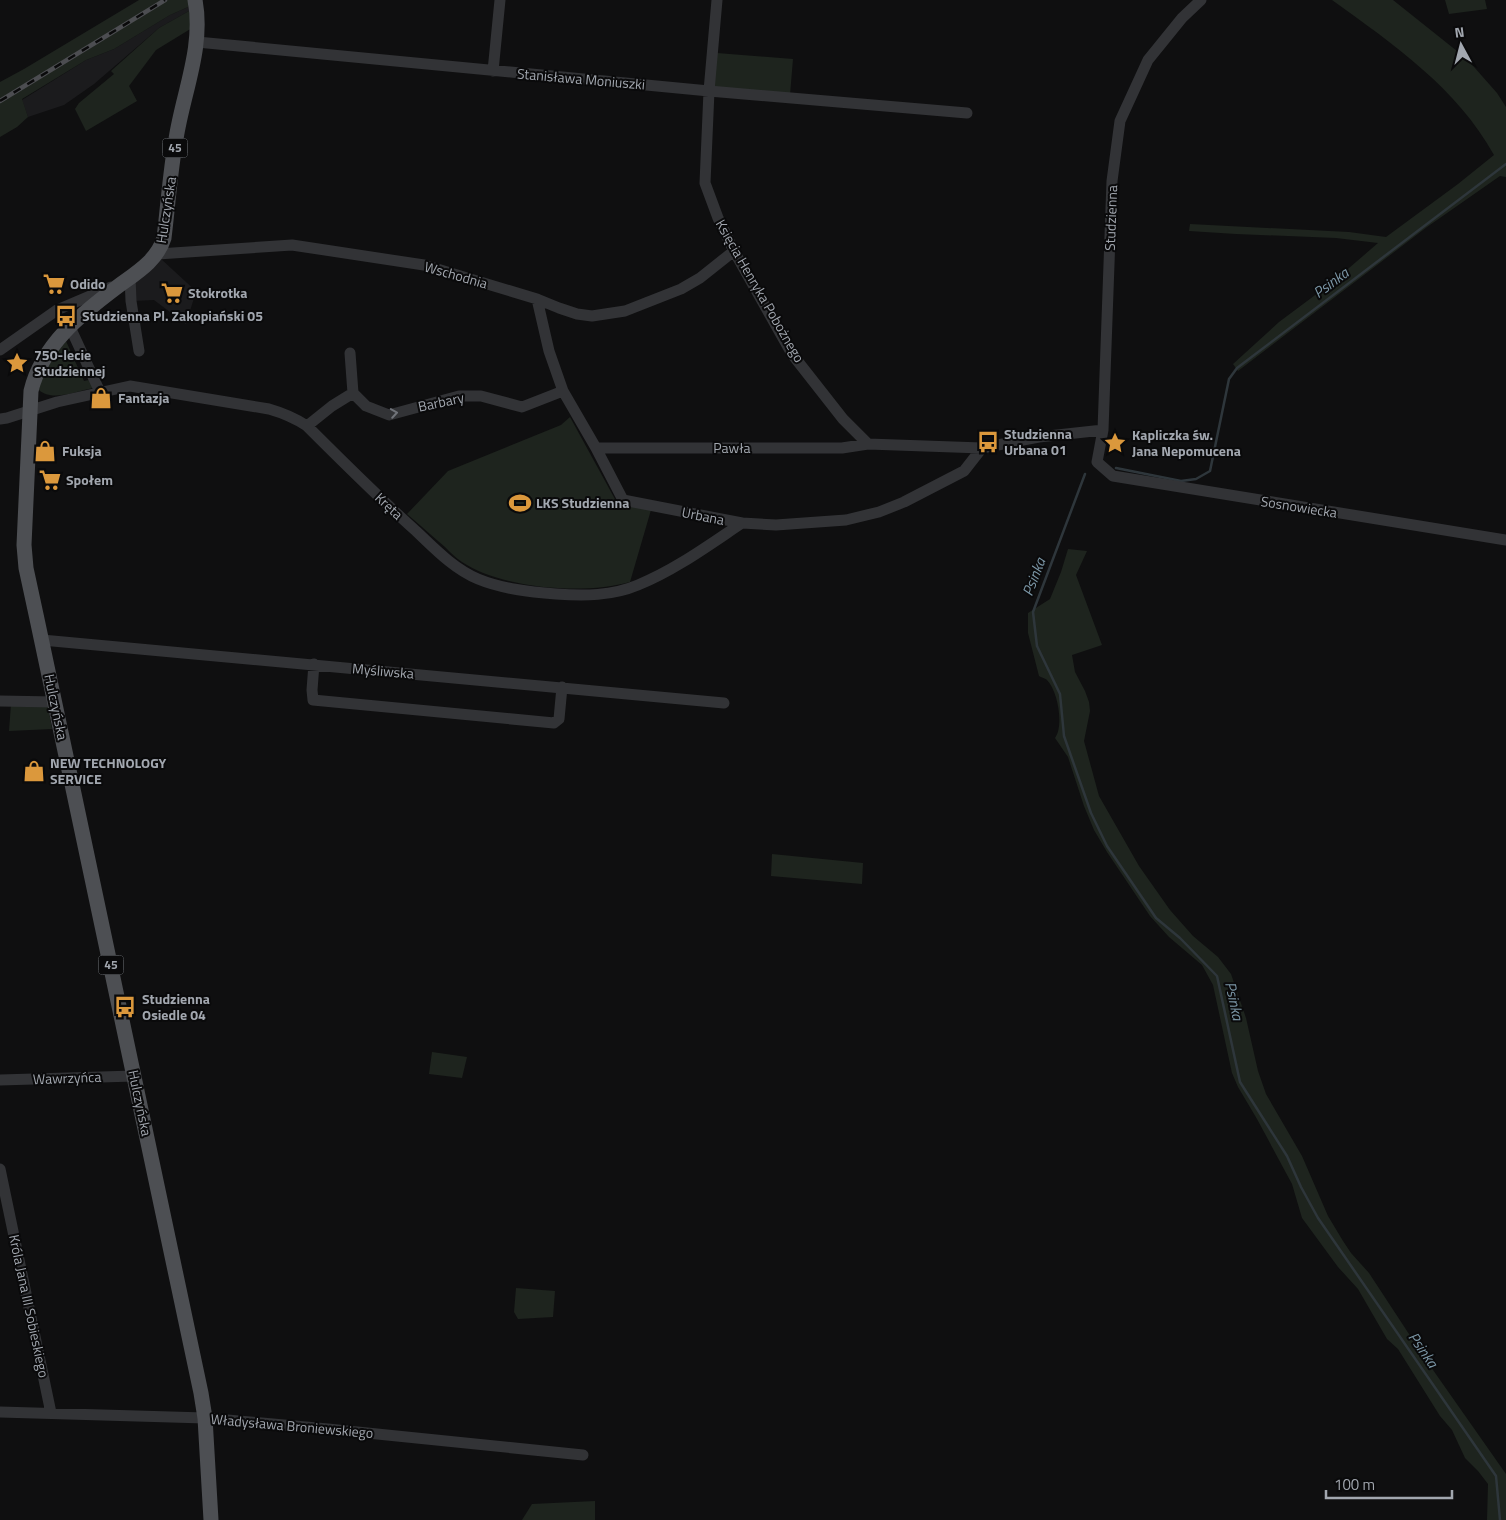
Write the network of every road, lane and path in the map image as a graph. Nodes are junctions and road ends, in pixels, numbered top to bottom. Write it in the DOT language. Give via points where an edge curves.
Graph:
graph roads {
  1 [pos="195,0"];
  2 [pos="500,0"];
  3 [pos="716,0"];
  4 [pos="1201,0"];
  5 [pos="197,42"];
  6 [pos="493,71"];
  7 [pos="709,91"];
  8 [pos="966,114"];
  9 [pos="734,251"];
  10 [pos="158,254"];
  11 [pos="128,279"];
  12 [pos="537,299"];
  13 [pos="70,327"];
  14 [pos="0,350"];
  15 [pos="139,351"];
  16 [pos="350,353"];
  17 [pos="563,390"];
  18 [pos="100,392"];
  19 [pos="353,393"];
  20 [pos="30,410"];
  21 [pos="0,419"];
  22 [pos="307,426"];
  23 [pos="1103,430"];
  24 [pos="868,444"];
  25 [pos="596,448"];
  26 [pos="982,448"];
  27 [pos="1097,462"];
  28 [pos="742,523"];
  29 [pos="1506,540"];
  30 [pos="42,640"];
  31 [pos="314,664"];
  32 [pos="562,687"];
  33 [pos="0,701"];
  34 [pos="55,702"];
  35 [pos="724,703"];
  36 [pos="134,1076"];
  37 [pos="0,1080"];
  38 [pos="0,1169"];
  39 [pos="0,1412"];
  40 [pos="51,1413"];
  41 [pos="205,1418"];
  42 [pos="583,1455"];
  43 [pos="211,1520"];
  1 -- 5 [label="main road, Hulczyńska / 45"];
  2 -- 6 [label="street"];
  3 -- 7 [label="street, Księcia Henryka Pobożnego"];
  4 -- 23 [label="street, Studzienna" via="1148,60 1120,120 1112,180"];
  5 -- 6 [label="street, Stanisława Moniuszki"];
  5 -- 10 [label="main road, Hulczyńska / 45" via="176,138 164,238"];
  6 -- 7 [label="street, Stanisława Moniuszki"];
  7 -- 8 [label="street, Stanisława Moniuszki"];
  7 -- 9 [label="street, Księcia Henryka Pobożnego" via="705,183"];
  9 -- 12 [label="street, Wschodnia" via="681,289 625,311 592,316 577,314"];
  9 -- 24 [label="street, Księcia Henryka Pobożnego" via="792,354 843,419"];
  10 -- 11 [label="main road, Hulczyńska / 45"];
  10 -- 12 [label="street, Wschodnia" via="292,245 424,265"];
  11 -- 13 [label="main road, Hulczyńska / 45"];
  11 -- 14 [label="street" via="57,310"];
  11 -- 15 [label="street"];
  12 -- 17 [label="street, Urbana" via="549,351"];
  13 -- 18 [label="street"];
  13 -- 20 [label="main road, Hulczyńska / 45" via="50,349 36,373"];
  16 -- 19 [label="street"];
  19 -- 17 [label="street, Barbary, one-way" via="366,406 389,415 459,396 481,396 522,407"];
  17 -- 25 [label="street, Urbana"];
  18 -- 20 [label="street, Kręta"];
  18 -- 22 [label="street, Kręta" via="130,386 204,398 269,409"];
  19 -- 22 [label="street"];
  20 -- 21 [label="street, Kręta"];
  20 -- 30 [label="main road, Hulczyńska / 45" via="24,545"];
  22 -- 28 [label="street, Kręta" via="383,502 452,564 479,579 512,588 571,595 622,591 683,562"];
  23 -- 26 [label="street"];
  23 -- 27 [label="street, Studzienna"];
  24 -- 25 [label="street, Pawła" via="842,448"];
  24 -- 26 [label="street"];
  25 -- 28 [label="street, Urbana" via="623,500"];
  26 -- 28 [label="street, Urbana" via="964,471 879,512 814,524"];
  27 -- 29 [label="street, Sosnowiecka" via="1113,476"];
  30 -- 31 [label="street, Myśliwska"];
  30 -- 34 [label="main road, Hulczyńska / 45"];
  31 -- 32 [label="street, Myśliwska"];
  31 -- 32 [label="street" via="313,700 554,724 559,719"];
  32 -- 35 [label="street, Myśliwska"];
  33 -- 34 [label="street"];
  34 -- 36 [label="main road, Hulczyńska / 45"];
  36 -- 37 [label="street, Wawrzyńca"];
  36 -- 41 [label="main road, Hulczyńska / 45"];
  38 -- 40 [label="street, Króla Jana III Sobieskiego"];
  39 -- 40 [label="street, Władysława Broniewskiego"];
  40 -- 41 [label="street, Władysława Broniewskiego"];
  41 -- 42 [label="street, Władysława Broniewskiego"];
  41 -- 43 [label="main road, Hulczyńska / 45"];
}
